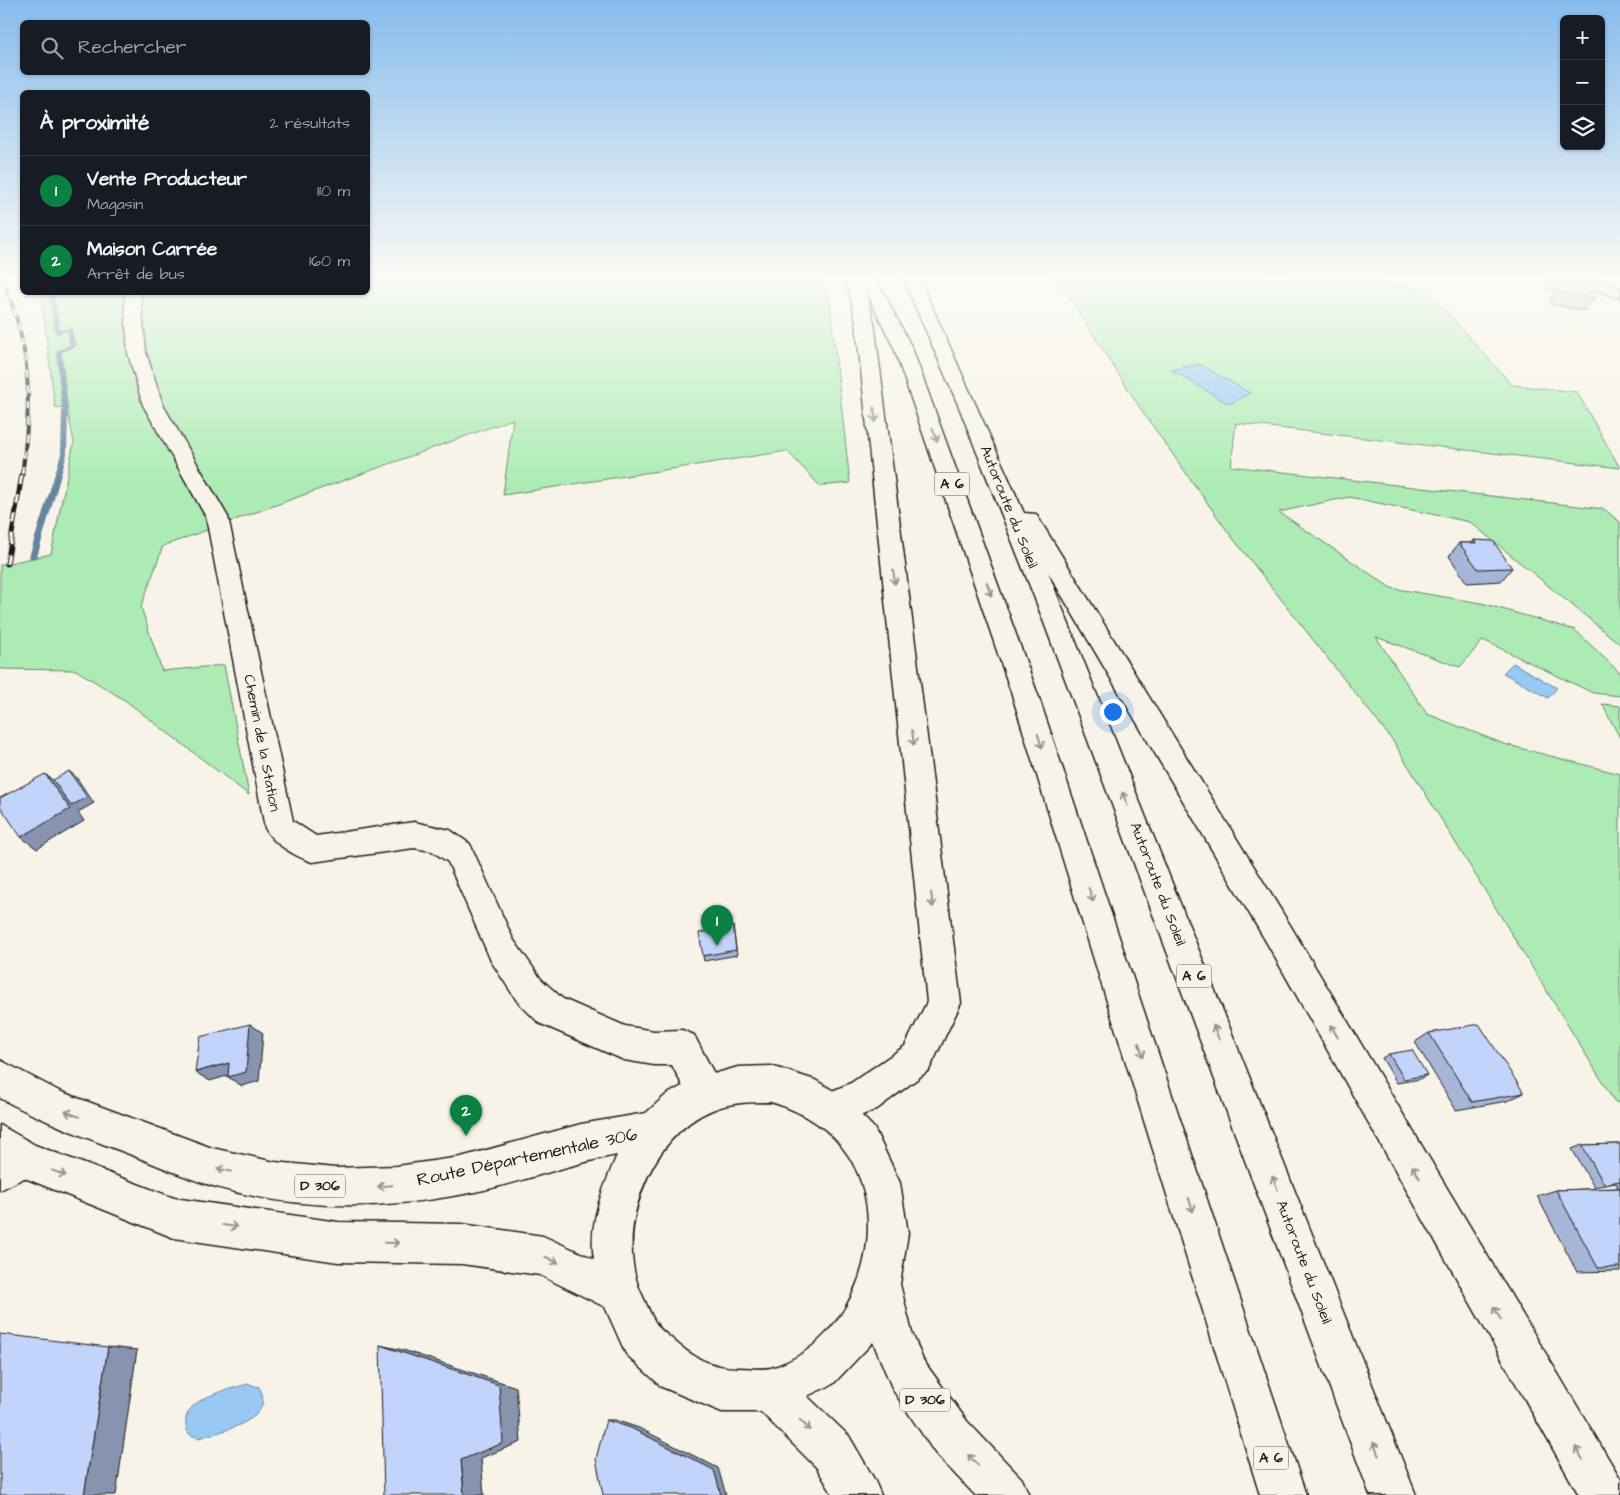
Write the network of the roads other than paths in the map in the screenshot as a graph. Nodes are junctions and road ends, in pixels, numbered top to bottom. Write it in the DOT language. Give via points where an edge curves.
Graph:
graph roads {
  1 [pos="137,348"];
  2 [pos="868,348"];
  3 [pos="902,348"];
  4 [pos="943,348"];
  5 [pos="990,458"];
  6 [pos="0,1078"];
  7 [pos="706,1093"];
  8 [pos="831,1110"];
  9 [pos="655,1130"];
  10 [pos="8,1158"];
  11 [pos="880,1284"];
  12 [pos="619,1293"];
  13 [pos="770,1390"];
  14 [pos="858,1495"];
  15 [pos="1006,1495"];
  16 [pos="1282,1495"];
  17 [pos="1393,1495"];
  18 [pos="1604,1495"];
  1 -- 7 [label="main road, Chemin de la Station" via="153,405 217,517 280,828 312,849 414,835 439,839 459,853 502,950 529,990 552,1011 624,1043 654,1048 682,1047"];
  2 -- 8 [label="main road, one-way" via="944,1003 917,1058 864,1096"];
  3 -- 16 [label="main road, A 6, one-way" via="1026,695"];
  4 -- 5 [label="main road, Autoroute du Soleil / A 6"];
  17 -- 5 [label="main road, Autoroute du Soleil / A 6, one-way" via="1259,1142"];
  18 -- 5 [label="main road, one-way" via="1278,935"];
  9 -- 6 [label="main road, Route Départementale 306 / D 306, one-way" via="581,1143 461,1176 396,1185 335,1188 275,1181 212,1168 49,1105"];
  7 -- 8 [label="main road" via="738,1085 771,1084 802,1093"];
  7 -- 9 [label="main road" via="679,1108"];
  8 -- 11 [label="main road" via="861,1141 881,1183 888,1233"];
  9 -- 12 [label="main road" via="632,1164 617,1205 612,1249"];
  10 -- 12 [label="main road, one-way" via="174,1218 338,1242 462,1244 543,1256"];
  11 -- 13 [label="main road" via="856,1332 818,1369"];
  15 -- 11 [label="main road, D 306, one-way" via="951,1437 908,1375 891,1334"];
  12 -- 13 [label="main road" via="642,1339 677,1372 722,1390"];
  13 -- 14 [label="main road, one-way" via="832,1452"];
}
